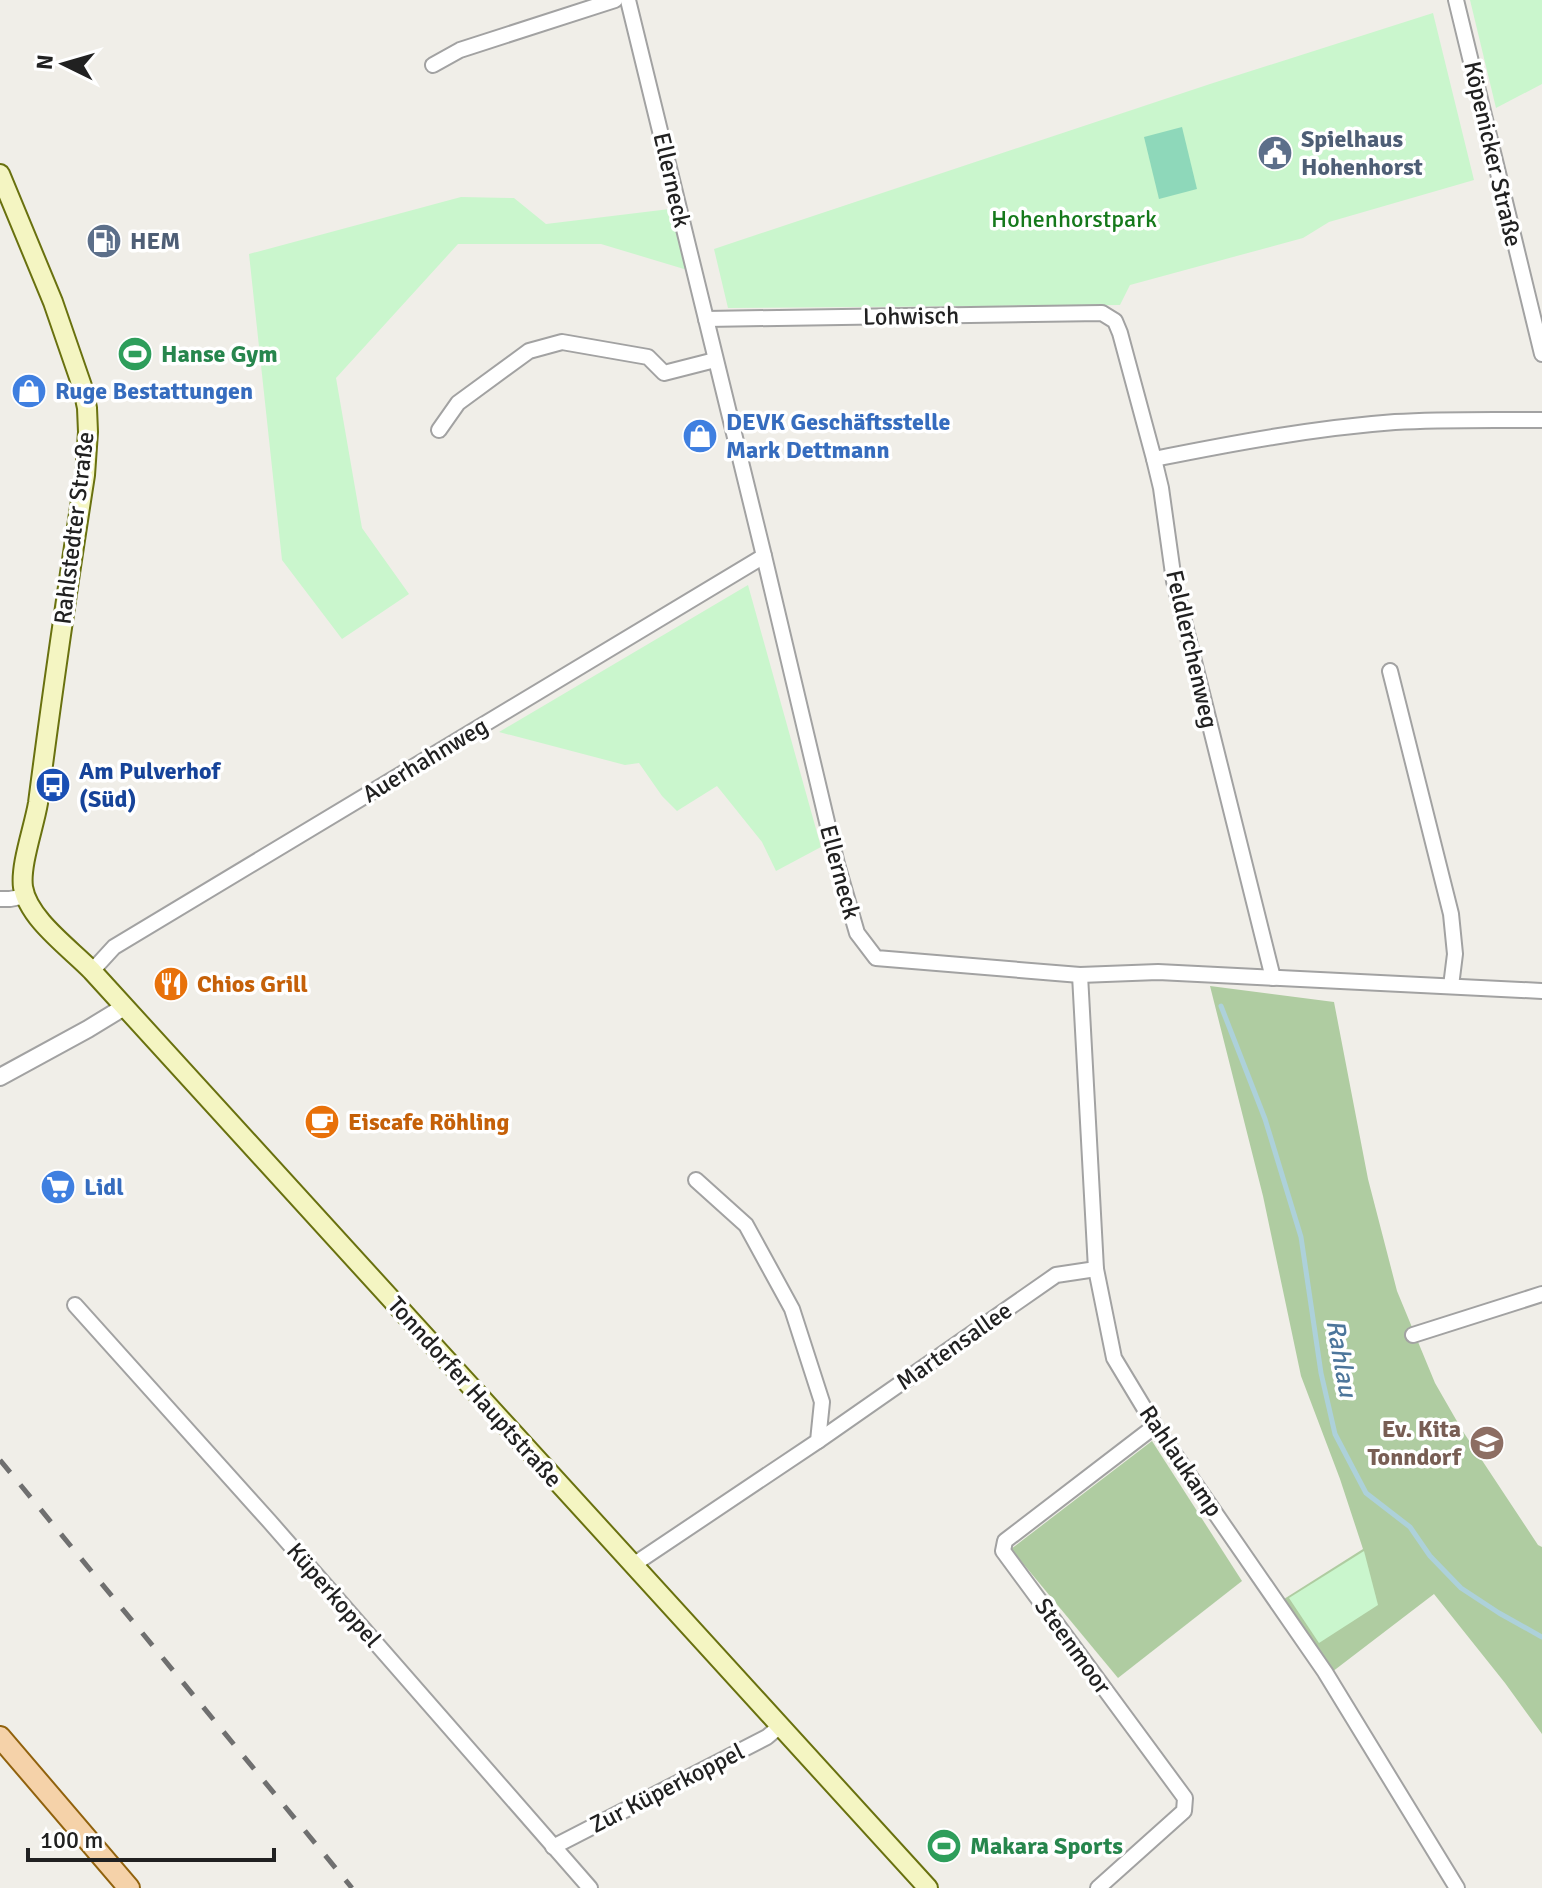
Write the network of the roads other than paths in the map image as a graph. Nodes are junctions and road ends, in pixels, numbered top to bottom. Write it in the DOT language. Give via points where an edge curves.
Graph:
graph roads {
  1 [pos="615,0"];
  2 [pos="628,0"];
  3 [pos="1456,0"];
  4 [pos="433,65"];
  5 [pos="0,174"];
  6 [pos="706,319"];
  7 [pos="1115,321"];
  8 [pos="1542,354"];
  9 [pos="715,360"];
  10 [pos="1542,420"];
  11 [pos="439,430"];
  12 [pos="1154,459"];
  13 [pos="764,556"];
  14 [pos="1390,671"];
  15 [pos="26,896"];
  16 [pos="0,899"];
  17 [pos="92,971"];
  18 [pos="1080,975"];
  19 [pos="1273,978"];
  20 [pos="1451,986"];
  21 [pos="1542,991"];
  22 [pos="124,1007"];
  23 [pos="0,1077"];
  24 [pos="696,1180"];
  25 [pos="1096,1269"];
  26 [pos="1542,1294"];
  27 [pos="75,1305"];
  28 [pos="1413,1335"];
  29 [pos="1155,1426"];
  30 [pos="818,1441"];
  31 [pos="633,1565"];
  32 [pos="780,1726"];
  33 [pos="0,1737"];
  34 [pos="553,1847"];
  35 [pos="129,1888"];
  36 [pos="590,1888"];
  37 [pos="928,1888"];
  38 [pos="1098,1888"];
  39 [pos="1457,1888"];
  1 -- 4 [label="street" via="460,50"];
  2 -- 6 [label="street, Ellerneck"];
  3 -- 8 [label="street, Köpenicker Straße"];
  5 -- 15 [label="main road, Rahlstedter Straße" via="53,302 83,389 88,420 85,475 24,873"];
  6 -- 7 [label="street, Lohwisch" via="1102,313"];
  6 -- 9 [label="street, Ellerneck"];
  7 -- 12 [label="street, Feldlerchenweg"];
  9 -- 11 [label="street" via="664,373 648,357 562,342 529,351 458,403"];
  9 -- 13 [label="street, Ellerneck"];
  10 -- 12 [label="street" via="1394,422 1263,438"];
  12 -- 19 [label="street, Feldlerchenweg" via="1174,581"];
  13 -- 17 [label="street, Auerhahnweg" via="114,947"];
  13 -- 18 [label="street, Ellerneck" via="857,933 876,958"];
  14 -- 20 [label="street" via="1451,914"];
  15 -- 16 [label="street"];
  15 -- 17 [label="main road, Tonndorfer Hauptstraße" via="44,925"];
  17 -- 22 [label="main road, Tonndorfer Hauptstraße"];
  18 -- 19 [label="street, Ellerneck" via="1158,972"];
  18 -- 25 [label="street, Rahlaukamp"];
  19 -- 20 [label="street, Ellerneck"];
  20 -- 21 [label="street, Ellerneck"];
  22 -- 23 [label="street"];
  22 -- 31 [label="main road, Tonndorfer Hauptstraße"];
  24 -- 30 [label="street" via="746,1225 792,1309 822,1402"];
  25 -- 29 [label="street, Rahlaukamp" via="1114,1358"];
  25 -- 30 [label="street, Martensallee" via="1056,1275"];
  26 -- 28 [label="street"];
  27 -- 34 [label="street, Küperkoppel"];
  29 -- 38 [label="street, Steenmoor" via="1005,1541 1003,1551 1185,1798 1184,1811"];
  29 -- 39 [label="street, Rahlaukamp" via="1325,1672"];
  30 -- 31 [label="street, Martensallee"];
  31 -- 32 [label="main road, Tonndorfer Hauptstraße"];
  32 -- 34 [label="street, Zur Küperkoppel"];
  32 -- 37 [label="main road, Tonndorfer Hauptstraße"];
  33 -- 35 [label="main road"];
  34 -- 36 [label="street, Küperkoppel"];
}
